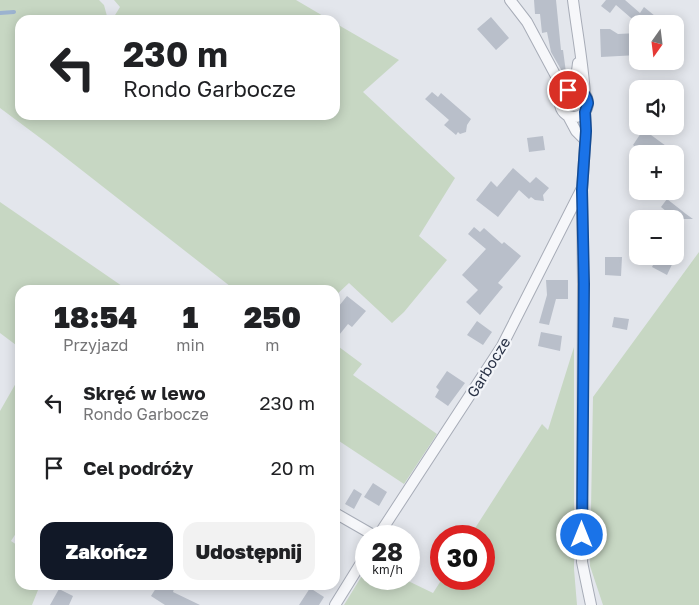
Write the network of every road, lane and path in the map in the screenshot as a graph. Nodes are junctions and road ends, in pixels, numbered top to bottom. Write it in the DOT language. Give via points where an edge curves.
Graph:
graph roads {
  1 [pos="510,0"];
  2 [pos="573,0"];
  3 [pos="580,52"];
  4 [pos="568,91"];
  5 [pos="585,95"];
  6 [pos="585,112"];
  7 [pos="568,116"];
  8 [pos="584,139"];
  9 [pos="582,190"];
  10 [pos="340,516"];
  11 [pos="357,525"];
  12 [pos="384,525"];
  13 [pos="355,573"];
  14 [pos="335,605"];
  15 [pos="591,605"];
  1 -- 4 [label="street" via="528,22"];
  2 -- 3 [label="street"];
  3 -- 4 [label="street" via="576,79"];
  3 -- 5 [label="street"];
  4 -- 5 [label="street" via="579,90"];
  4 -- 7 [label="street" via="562,96 560,105"];
  5 -- 6 [label="street" via="588,103"];
  6 -- 7 [label="street" via="577,117"];
  6 -- 8 [label="street"];
  7 -- 8 [label="street"];
  8 -- 9 [label="street"];
  9 -- 12 [label="street, Garbocze" via="502,346"];
  9 -- 15 [label="street" via="582,562"];
  10 -- 11 [label="street"];
  13 -- 14 [label="street"];
}
